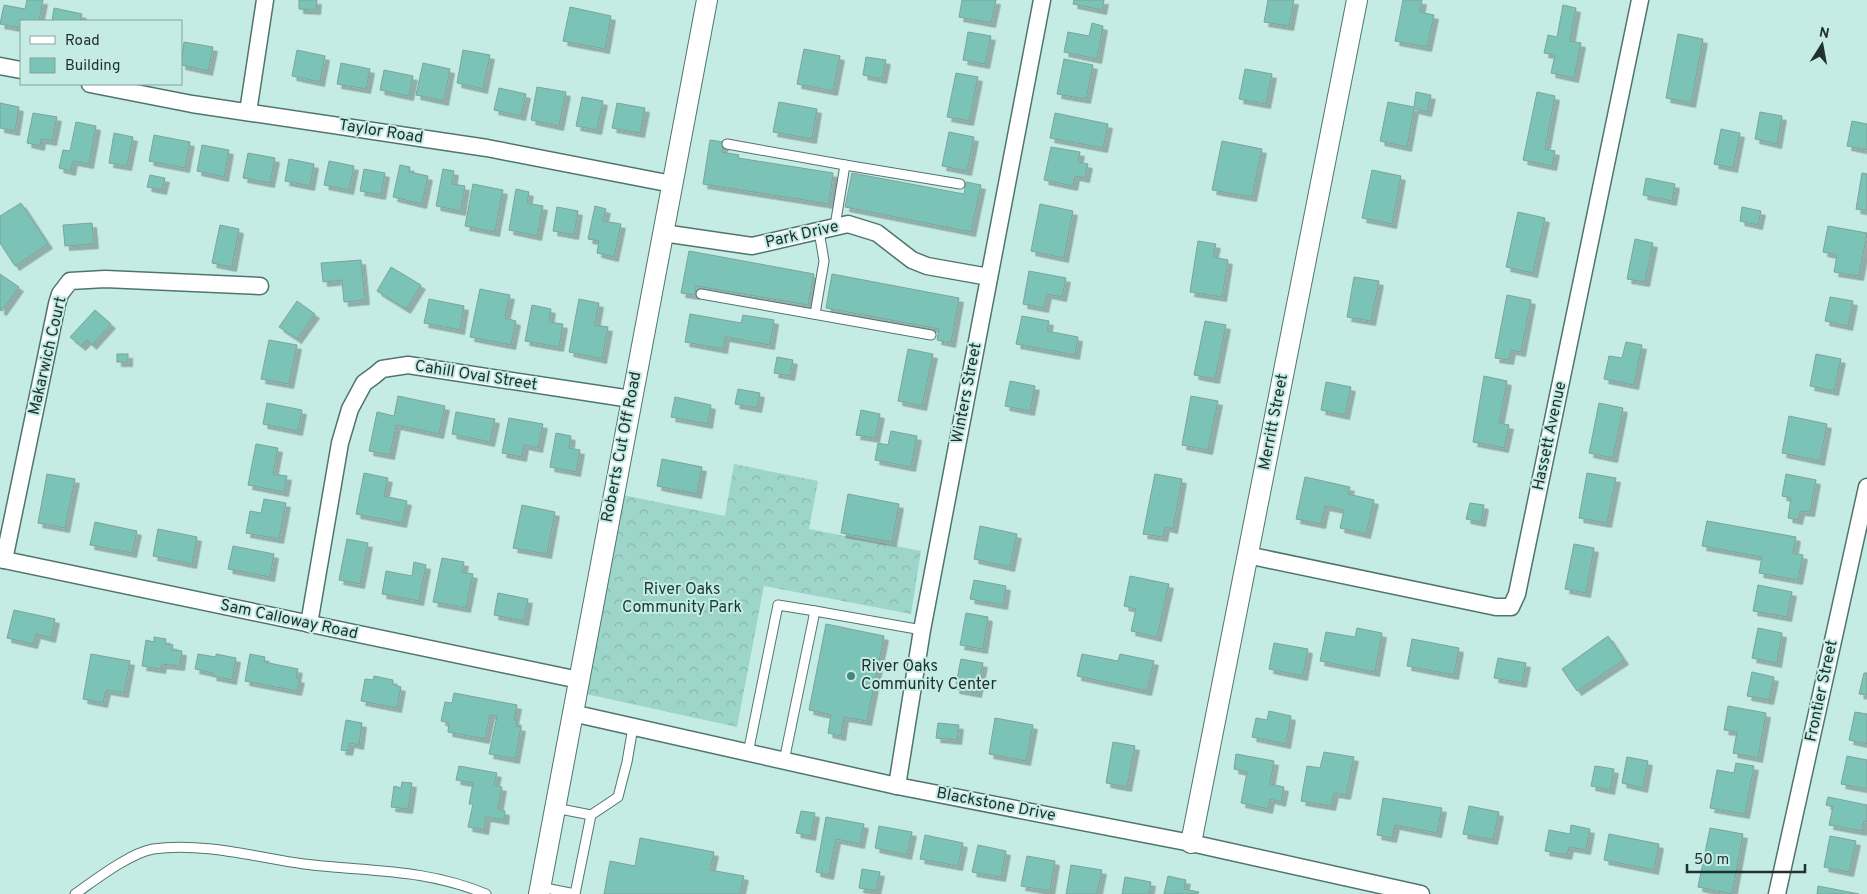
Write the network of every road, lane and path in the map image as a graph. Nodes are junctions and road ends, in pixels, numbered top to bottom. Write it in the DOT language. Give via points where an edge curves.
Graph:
graph roads {
  1 [pos="265,0"];
  2 [pos="707,0"];
  3 [pos="1042,0"];
  4 [pos="1357,0"];
  5 [pos="1640,0"];
  6 [pos="0,66"];
  7 [pos="20,70"];
  8 [pos="96,85"];
  9 [pos="248,112"];
  10 [pos="727,144"];
  11 [pos="845,164"];
  12 [pos="672,184"];
  13 [pos="960,184"];
  14 [pos="835,226"];
  15 [pos="819,231"];
  16 [pos="663,233"];
  17 [pos="989,278"];
  18 [pos="260,286"];
  19 [pos="701,294"];
  20 [pos="815,314"];
  21 [pos="931,335"];
  22 [pos="631,399"];
  23 [pos="1867,487"];
  24 [pos="1247,555"];
  25 [pos="2,560"];
  26 [pos="815,611"];
  27 [pos="309,624"];
  28 [pos="922,630"];
  29 [pos="579,680"];
  30 [pos="572,713"];
  31 [pos="633,727"];
  32 [pos="748,753"];
  33 [pos="784,761"];
  34 [pos="898,786"];
  35 [pos="555,808"];
  36 [pos="590,815"];
  37 [pos="1191,843"];
  38 [pos="539,891"];
  39 [pos="1393,891"];
  40 [pos="75,894"];
  41 [pos="486,894"];
  42 [pos="575,894"];
  43 [pos="1420,894"];
  44 [pos="1777,894"];
  1 -- 9 [label="street"];
  2 -- 12 [label="street, Roberts Cut Off Road"];
  3 -- 17 [label="street, Winters Street"];
  4 -- 24 [label="street, Merritt Street"];
  5 -- 24 [label="street, Hassett Avenue" via="1517,594 1511,607 1496,607"];
  6 -- 7 [label="street"];
  8 -- 9 [label="street, Taylor Road"];
  9 -- 12 [label="street, Taylor Road" via="487,148"];
  10 -- 11 [label="lane"];
  11 -- 13 [label="lane"];
  11 -- 14 [label="lane"];
  12 -- 16 [label="street, Roberts Cut Off Road"];
  14 -- 15 [label="street, Park Drive"];
  14 -- 17 [label="street, Park Drive" via="848,224 877,233 912,260 927,266"];
  15 -- 16 [label="street, Park Drive" via="752,246"];
  15 -- 20 [label="lane" via="824,260"];
  16 -- 22 [label="street, Roberts Cut Off Road"];
  17 -- 28 [label="street, Winters Street"];
  18 -- 25 [label="street, Makarwich Court" via="105,278 70,281 57,304"];
  19 -- 20 [label="lane"];
  20 -- 21 [label="lane"];
  22 -- 27 [label="street, Cahill Oval Street" via="408,366 382,369 364,384 345,426"];
  22 -- 29 [label="street, Roberts Cut Off Road"];
  23 -- 44 [label="street, Frontier Street"];
  24 -- 37 [label="street, Merritt Street"];
  25 -- 27 [label="street, Sam Calloway Road"];
  26 -- 28 [label="lane"];
  26 -- 32 [label="lane" via="778,605"];
  26 -- 33 [label="lane"];
  27 -- 29 [label="street, Sam Calloway Road"];
  28 -- 34 [label="street, Winters Street"];
  29 -- 30 [label="street, Roberts Cut Off Road"];
  30 -- 31 [label="street, Blackstone Drive"];
  30 -- 35 [label="street, Roberts Cut Off Road"];
  31 -- 32 [label="street, Blackstone Drive"];
  31 -- 36 [label="lane" via="618,797"];
  32 -- 33 [label="street, Blackstone Drive"];
  33 -- 34 [label="street, Blackstone Drive"];
  34 -- 37 [label="street, Blackstone Drive"];
  35 -- 36 [label="lane"];
  35 -- 38 [label="street, Roberts Cut Off Road"];
  36 -- 42 [label="lane"];
  37 -- 39 [label="street, Blackstone Drive"];
  38 -- 42 [label="lane"];
  39 -- 43 [label="street, Blackstone Drive"];
  40 -- 41 [label="lane" via="116,865 152,849 189,847 306,864 421,874 457,882"];
}
